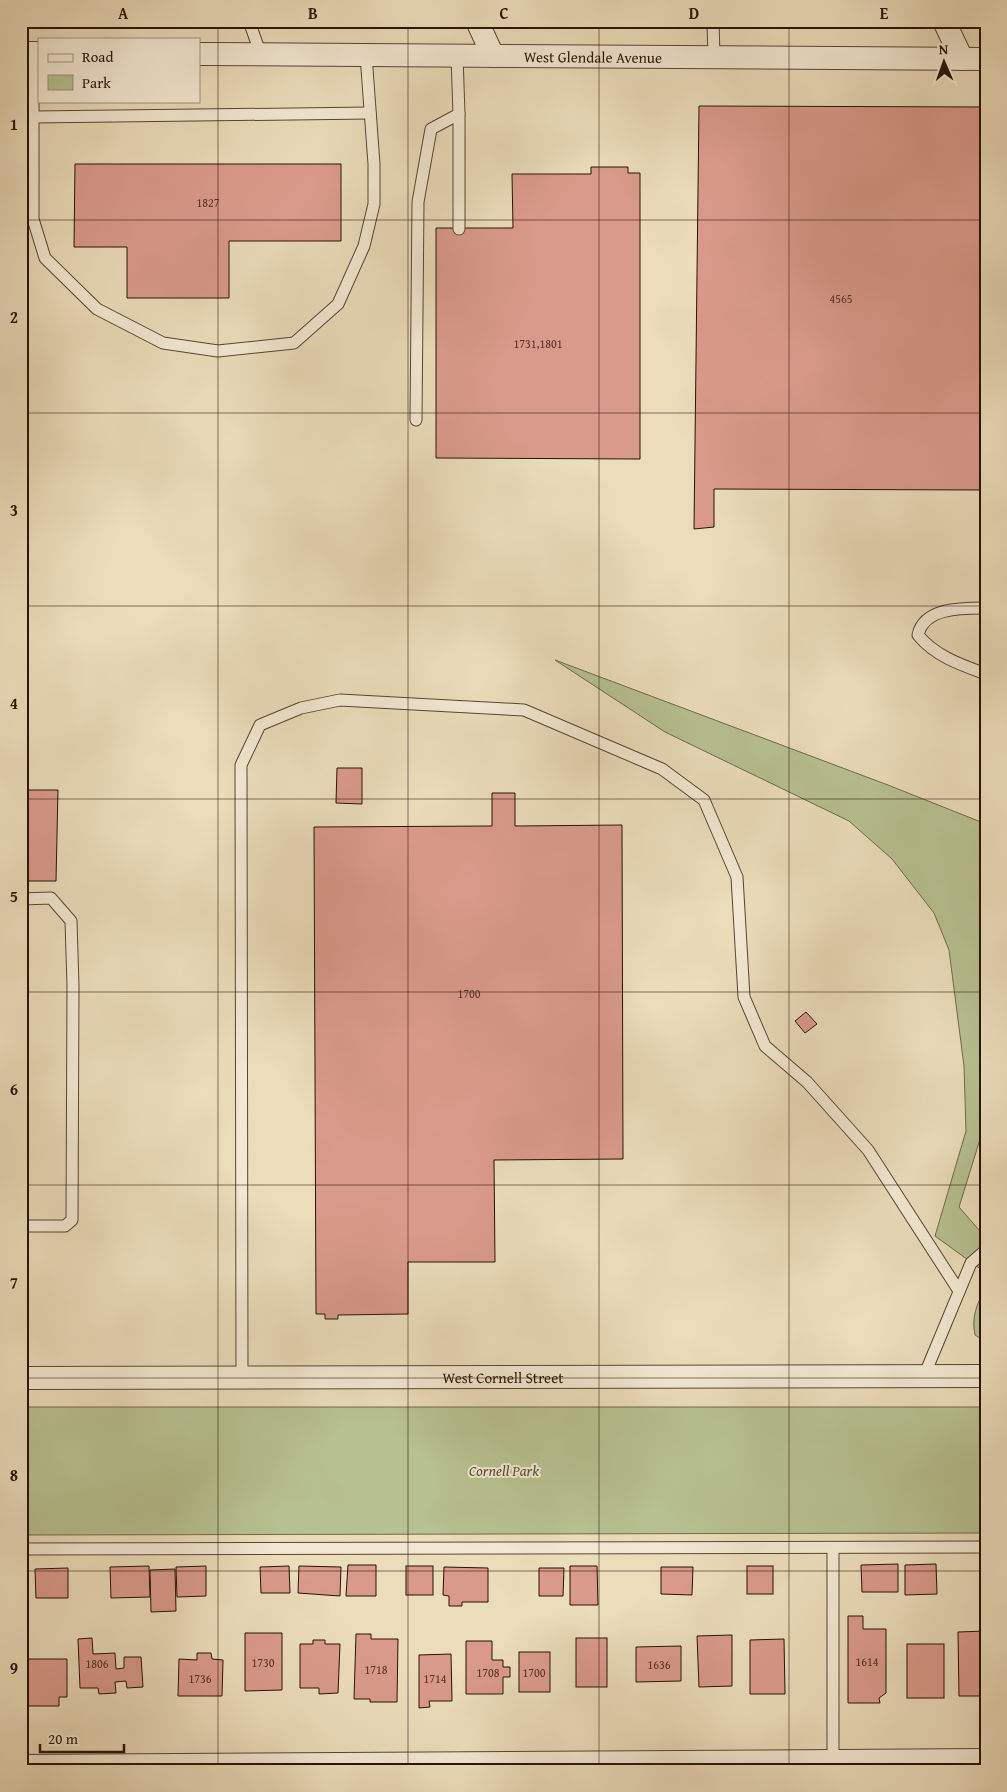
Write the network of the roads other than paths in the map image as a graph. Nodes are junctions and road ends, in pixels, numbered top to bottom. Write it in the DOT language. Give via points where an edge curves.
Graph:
graph roads {
  1 [pos="249,21"];
  2 [pos="477,21"];
  3 [pos="713,21"];
  4 [pos="944,21"];
  5 [pos="28,52"];
  6 [pos="200,54"];
  7 [pos="261,54"];
  8 [pos="366,55"];
  9 [pos="457,56"];
  10 [pos="493,56"];
  11 [pos="714,57"];
  12 [pos="962,59"];
  13 [pos="986,59"];
  14 [pos="370,113"];
  15 [pos="459,114"];
  16 [pos="34,116"];
  17 [pos="459,228"];
  18 [pos="416,420"];
  19 [pos="960,608"];
  20 [pos="986,608"];
  21 [pos="986,616"];
  22 [pos="986,674"];
  23 [pos="21,899"];
  24 [pos="21,1226"];
  25 [pos="986,1250"];
  26 [pos="960,1291"];
  27 [pos="924,1376"];
  28 [pos="986,1376"];
  29 [pos="242,1377"];
  30 [pos="21,1378"];
  31 [pos="986,1547"];
  32 [pos="834,1548"];
  33 [pos="21,1549"];
  34 [pos="986,1760"];
  35 [pos="21,1766"];
  36 [pos="834,1766"];
  37 [pos="409,1767"];
  38 [pos="615,1767"];
  39 [pos="215,1768"];
  1 -- 7 [label="lane"];
  2 -- 10 [label="street"];
  3 -- 11 [label="lane"];
  4 -- 12 [label="street"];
  5 -- 16 [label="lane"];
  6 -- 7 [label="street, West Glendale Avenue"];
  7 -- 8 [label="street, West Glendale Avenue"];
  8 -- 9 [label="street, West Glendale Avenue"];
  8 -- 14 [label="lane"];
  9 -- 10 [label="street, West Glendale Avenue"];
  9 -- 15 [label="lane"];
  10 -- 11 [label="street, West Glendale Avenue"];
  11 -- 12 [label="street, West Glendale Avenue"];
  12 -- 13 [label="street, West Glendale Avenue"];
  14 -- 16 [label="lane"];
  14 -- 16 [label="lane" via="374,204 364,246 338,304 294,343 218,351 163,343 97,309 45,258 33,219"];
  15 -- 17 [label="lane"];
  15 -- 18 [label="lane" via="431,129 418,202"];
  19 -- 20 [label="lane"];
  19 -- 21 [label="lane"];
  19 -- 22 [label="lane" via="930,616 920,626 918,635 928,647"];
  23 -- 24 [label="lane" via="51,898 71,921 73,996 72,1220 65,1226"];
  25 -- 26 [label="lane" via="971,1263"];
  26 -- 27 [label="lane"];
  26 -- 29 [label="lane" via="868,1150 807,1082 765,1046 744,997 736,877 704,800 662,769 524,710 340,700 301,708 260,725 241,764"];
  27 -- 28 [label="street, West Cornell Street"];
  27 -- 29 [label="street, West Cornell Street"];
  29 -- 30 [label="street, West Cornell Street"];
  31 -- 32 [label="lane"];
  32 -- 33 [label="lane"];
  32 -- 36 [label="lane"];
  34 -- 36 [label="street"];
  35 -- 39 [label="street"];
  36 -- 38 [label="street"];
  37 -- 38 [label="street"];
  37 -- 39 [label="street"];
}
